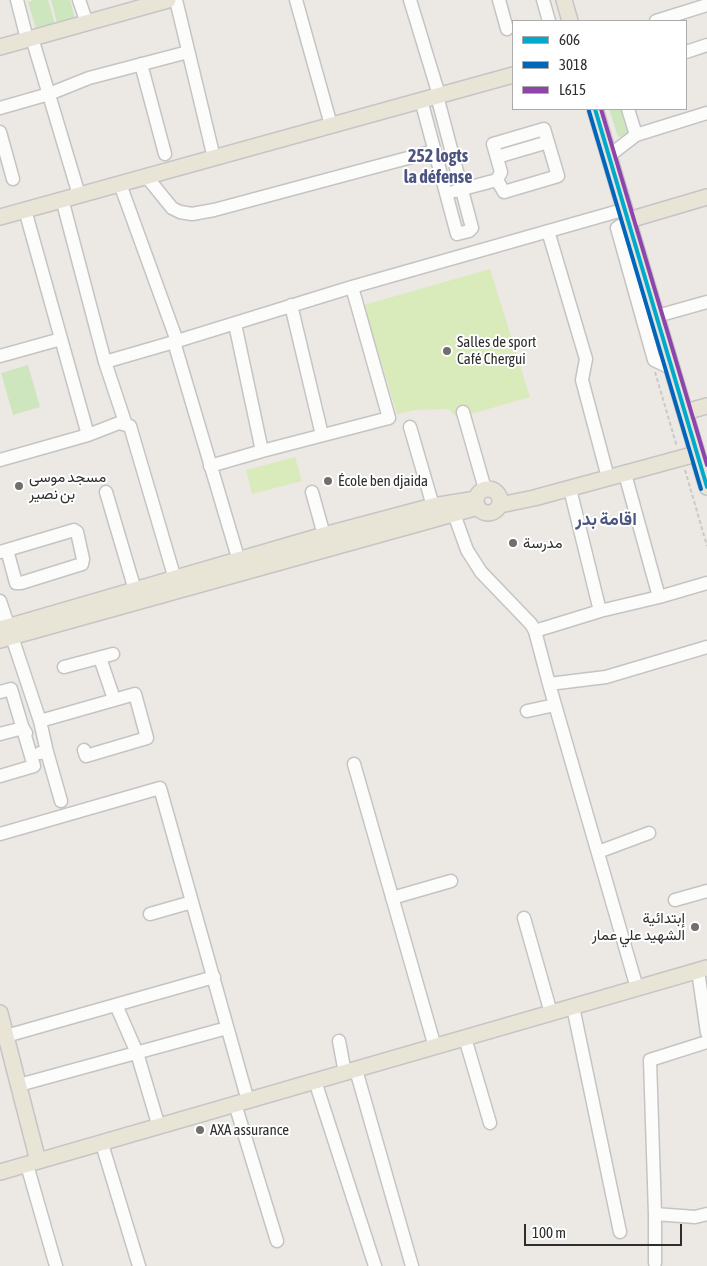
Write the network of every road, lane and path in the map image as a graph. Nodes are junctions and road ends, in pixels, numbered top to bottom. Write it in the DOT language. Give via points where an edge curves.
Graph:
graph roads {
  1 [pos="16,0"];
  2 [pos="79,0"];
  3 [pos="168,0"];
  4 [pos="176,0"];
  5 [pos="296,0"];
  6 [pos="410,0"];
  7 [pos="499,0"];
  8 [pos="543,0"];
  9 [pos="564,0"];
  10 [pos="707,5"];
  11 [pos="549,20"];
  12 [pos="570,20"];
  13 [pos="659,20"];
  14 [pos="87,23"];
  15 [pos="507,29"];
  16 [pos="30,39"];
  17 [pos="707,45"];
  18 [pos="0,47"];
  19 [pos="188,52"];
  20 [pos="687,52"];
  21 [pos="141,64"];
  22 [pos="512,75"];
  23 [pos="49,94"];
  24 [pos="438,96"];
  25 [pos="421,100"];
  26 [pos="0,108"];
  27 [pos="595,110"];
  28 [pos="628,110"];
  29 [pos="707,114"];
  30 [pos="331,125"];
  31 [pos="0,132"];
  32 [pos="636,135"];
  33 [pos="434,151"];
  34 [pos="165,154"];
  35 [pos="610,155"];
  36 [pos="214,158"];
  37 [pos="146,176"];
  38 [pos="13,179"];
  39 [pos="497,180"];
  40 [pos="120,184"];
  41 [pos="462,189"];
  42 [pos="446,194"];
  43 [pos="79,195"];
  44 [pos="707,197"];
  45 [pos="62,200"];
  46 [pos="25,210"];
  47 [pos="627,214"];
  48 [pos="0,216"];
  49 [pos="548,230"];
  50 [pos="352,287"];
  51 [pos="707,302"];
  52 [pos="291,305"];
  53 [pos="657,316"];
  54 [pos="235,324"];
  55 [pos="61,339"];
  56 [pos="176,342"];
  57 [pos="0,356"];
  58 [pos="105,362"];
  59 [pos="653,365"];
  60 [pos="672,369"];
  61 [pos="707,406"];
  62 [pos="463,412"];
  63 [pos="685,412"];
  64 [pos="126,425"];
  65 [pos="410,427"];
  66 [pos="88,435"];
  67 [pos="322,436"];
  68 [pos="695,450"];
  69 [pos="262,451"];
  70 [pos="680,454"];
  71 [pos="0,460"];
  72 [pos="210,466"];
  73 [pos="606,470"];
  74 [pos="625,474"];
  75 [pos="707,487"];
  76 [pos="570,489"];
  77 [pos="106,492"];
  78 [pos="312,492"];
  79 [pos="479,499"];
  80 [pos="500,501"];
  81 [pos="433,506"];
  82 [pos="454,514"];
  83 [pos="324,535"];
  84 [pos="707,546"];
  85 [pos="3,550"];
  86 [pos="239,560"];
  87 [pos="175,578"];
  88 [pos="707,583"];
  89 [pos="135,590"];
  90 [pos="659,597"];
  91 [pos="0,601"];
  92 [pos="600,611"];
  93 [pos="535,630"];
  94 [pos="5,633"];
  95 [pos="707,647"];
  96 [pos="114,654"];
  97 [pos="100,658"];
  98 [pos="64,667"];
  99 [pos="549,684"];
  100 [pos="0,692"];
  101 [pos="114,699"];
  102 [pos="555,705"];
  103 [pos="527,711"];
  104 [pos="40,721"];
  105 [pos="22,728"];
  106 [pos="0,734"];
  107 [pos="84,750"];
  108 [pos="47,752"];
  109 [pos="354,764"];
  110 [pos="0,776"];
  111 [pos="61,801"];
  112 [pos="649,833"];
  113 [pos="0,834"];
  114 [pos="598,852"];
  115 [pos="451,881"];
  116 [pos="707,890"];
  117 [pos="392,898"];
  118 [pos="675,900"];
  119 [pos="192,902"];
  120 [pos="150,914"];
  121 [pos="524,918"];
  122 [pos="702,969"];
  123 [pos="214,977"];
  124 [pos="637,988"];
  125 [pos="116,1005"];
  126 [pos="573,1007"];
  127 [pos="0,1013"];
  128 [pos="551,1013"];
  129 [pos="227,1028"];
  130 [pos="4,1033"];
  131 [pos="707,1033"];
  132 [pos="465,1038"];
  133 [pos="339,1041"];
  134 [pos="707,1042"];
  135 [pos="435,1047"];
  136 [pos="137,1053"];
  137 [pos="351,1071"];
  138 [pos="315,1081"];
  139 [pos="19,1086"];
  140 [pos="242,1102"];
  141 [pos="490,1122"];
  142 [pos="159,1127"];
  143 [pos="102,1144"];
  144 [pos="32,1163"];
  145 [pos="0,1172"];
  146 [pos="655,1214"];
  147 [pos="707,1214"];
  148 [pos="620,1232"];
  149 [pos="277,1242"];
  150 [pos="655,1263"];
  151 [pos="56,1266"];
  152 [pos="139,1266"];
  153 [pos="375,1266"];
  154 [pos="412,1266"];
  1 -- 16 [label="street"];
  2 -- 14 [label="street"];
  3 -- 14 [label="main road"];
  4 -- 19 [label="street"];
  5 -- 30 [label="street"];
  6 -- 24 [label="street"];
  7 -- 15 [label="street"];
  8 -- 11 [label="street"];
  9 -- 12 [label="main road"];
  10 -- 13 [label="street"];
  14 -- 16 [label="main road"];
  16 -- 18 [label="main road"];
  16 -- 23 [label="street"];
  17 -- 20 [label="street"];
  19 -- 21 [label="street"];
  19 -- 36 [label="street"];
  21 -- 23 [label="street" via="90,78"];
  21 -- 34 [label="street"];
  22 -- 24 [label="main road"];
  23 -- 26 [label="street"];
  23 -- 43 [label="street"];
  24 -- 25 [label="main road"];
  24 -- 41 [label="street"];
  25 -- 30 [label="main road"];
  25 -- 33 [label="street"];
  27 -- 35 [label="main road"];
  28 -- 32 [label="street"];
  29 -- 32 [label="street"];
  30 -- 36 [label="main road"];
  31 -- 38 [label="street"];
  32 -- 35 [label="street"];
  33 -- 37 [label="street" via="192,214 172,208"];
  33 -- 42 [label="street"];
  35 -- 47 [label="main road"];
  36 -- 37 [label="main road"];
  37 -- 40 [label="main road"];
  39 -- 39 [label="street" via="504,192 558,176 548,142 497,158 501,172"];
  39 -- 41 [label="street"];
  40 -- 43 [label="main road"];
  40 -- 56 [label="street"];
  41 -- 42 [label="street"];
  41 -- 42 [label="street" via="472,228 463,233 457,234"];
  43 -- 45 [label="main road"];
  44 -- 47 [label="main road"];
  45 -- 46 [label="main road"];
  45 -- 58 [label="street"];
  46 -- 48 [label="main road"];
  46 -- 55 [label="street"];
  47 -- 49 [label="street"];
  47 -- 53 [label="main road"];
  47 -- 60 [label="street" via="617,228 654,360"];
  49 -- 50 [label="street"];
  49 -- 73 [label="street" via="586,359 582,380"];
  50 -- 52 [label="street"];
  50 -- 67 [label="street" via="389,418"];
  51 -- 53 [label="street"];
  52 -- 54 [label="street"];
  52 -- 67 [label="street"];
  53 -- 60 [label="main road"];
  54 -- 56 [label="street"];
  54 -- 69 [label="street"];
  55 -- 57 [label="street"];
  55 -- 66 [label="street"];
  56 -- 58 [label="street"];
  56 -- 72 [label="street"];
  58 -- 64 [label="street"];
  59 -- 70 [label="path"];
  60 -- 63 [label="main road"];
  61 -- 63 [label="main road"];
  62 -- 79 [label="street"];
  63 -- 68 [label="main road"];
  64 -- 66 [label="street" via="119,423"];
  64 -- 87 [label="street" via="130,426"];
  65 -- 81 [label="street"];
  66 -- 71 [label="street"];
  67 -- 69 [label="street"];
  68 -- 70 [label="main road"];
  68 -- 75 [label="main road"];
  69 -- 72 [label="street"];
  70 -- 73 [label="main road"];
  70 -- 74 [label="main road"];
  70 -- 84 [label="path"];
  72 -- 86 [label="street"];
  73 -- 80 [label="main road"];
  74 -- 76 [label="main road"];
  74 -- 90 [label="street"];
  76 -- 80 [label="main road" via="534,498"];
  76 -- 92 [label="street"];
  77 -- 89 [label="street"];
  78 -- 83 [label="street"];
  79 -- 80 [label="main road" via="492,489"];
  79 -- 80 [label="main road" via="484,512 492,513"];
  79 -- 81 [label="main road"];
  79 -- 82 [label="main road"];
  81 -- 83 [label="main road"];
  82 -- 93 [label="street" via="467,550 481,572"];
  82 -- 94 [label="main road"];
  83 -- 86 [label="main road"];
  85 -- 85 [label="street" via="74,530 83,559 82,564 16,583"];
  86 -- 87 [label="main road"];
  87 -- 89 [label="main road"];
  88 -- 90 [label="street"];
  89 -- 94 [label="main road"];
  90 -- 92 [label="street"];
  91 -- 94 [label="street"];
  92 -- 93 [label="street"];
  93 -- 99 [label="street"];
  94 -- 104 [label="street"];
  95 -- 99 [label="street" via="606,676"];
  96 -- 97 [label="street"];
  97 -- 98 [label="street"];
  97 -- 101 [label="street"];
  99 -- 102 [label="street"];
  100 -- 105 [label="street" via="11,689"];
  101 -- 104 [label="street"];
  101 -- 107 [label="street" via="135,694 147,738 86,756"];
  102 -- 103 [label="street"];
  102 -- 114 [label="street"];
  104 -- 108 [label="street"];
  105 -- 106 [label="street"];
  105 -- 108 [label="street" via="39,753"];
  105 -- 110 [label="street" via="34,766"];
  108 -- 111 [label="street"];
  109 -- 117 [label="street"];
  112 -- 114 [label="street"];
  113 -- 119 [label="street" via="160,788"];
  114 -- 124 [label="street"];
  115 -- 117 [label="street"];
  116 -- 118 [label="street"];
  117 -- 135 [label="street"];
  119 -- 120 [label="street"];
  119 -- 123 [label="street"];
  121 -- 128 [label="street"];
  122 -- 124 [label="main road"];
  122 -- 131 [label="street"];
  123 -- 125 [label="street"];
  123 -- 129 [label="street"];
  124 -- 126 [label="main road"];
  125 -- 130 [label="street"];
  125 -- 136 [label="street"];
  126 -- 128 [label="main road"];
  126 -- 148 [label="street"];
  127 -- 130 [label="main road"];
  128 -- 132 [label="main road"];
  129 -- 136 [label="street"];
  129 -- 140 [label="street"];
  130 -- 139 [label="main road"];
  132 -- 135 [label="main road"];
  132 -- 141 [label="street"];
  133 -- 137 [label="street"];
  134 -- 146 [label="street" via="650,1060"];
  135 -- 137 [label="main road"];
  136 -- 139 [label="street"];
  136 -- 142 [label="street"];
  137 -- 138 [label="main road"];
  137 -- 154 [label="street"];
  138 -- 140 [label="main road"];
  138 -- 153 [label="street"];
  139 -- 144 [label="main road"];
  140 -- 142 [label="main road"];
  140 -- 149 [label="street"];
  142 -- 143 [label="main road"];
  143 -- 144 [label="main road"];
  143 -- 152 [label="street"];
  144 -- 145 [label="main road"];
  144 -- 151 [label="street"];
  146 -- 147 [label="street"];
  146 -- 150 [label="street"];
}
